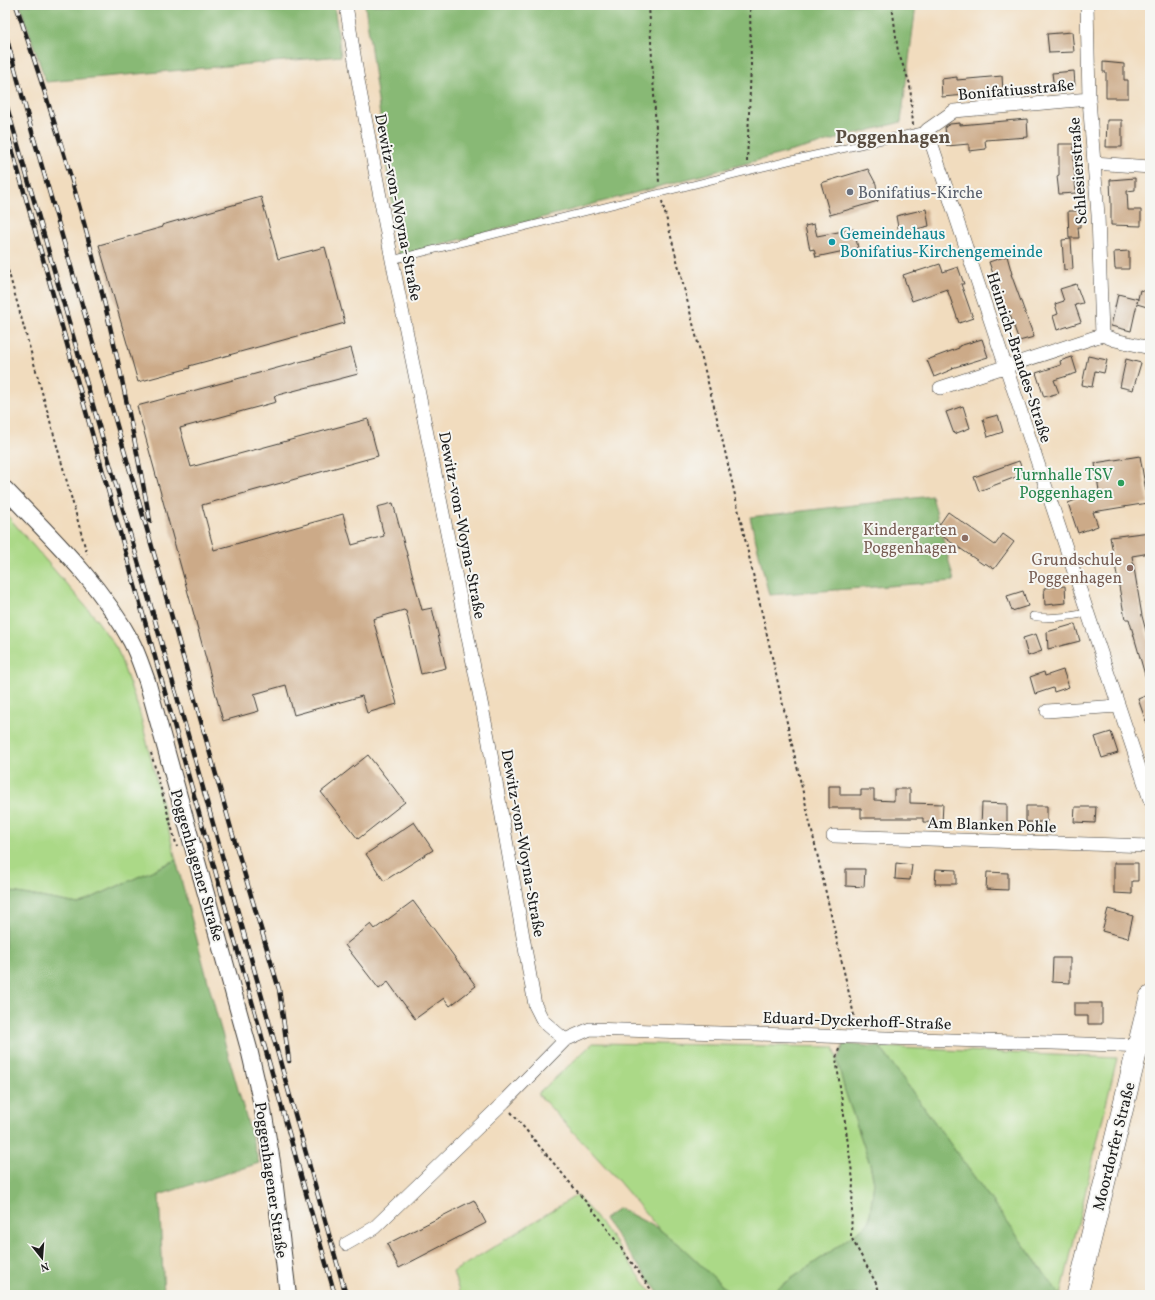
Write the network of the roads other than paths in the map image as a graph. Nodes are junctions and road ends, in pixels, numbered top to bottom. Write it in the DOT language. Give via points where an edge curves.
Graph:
graph roads {
  1 [pos="346,5"];
  2 [pos="1087,5"];
  3 [pos="1090,100"];
  4 [pos="927,130"];
  5 [pos="1094,163"];
  6 [pos="1150,167"];
  7 [pos="392,260"];
  8 [pos="1102,335"];
  9 [pos="1150,348"];
  10 [pos="1006,367"];
  11 [pos="940,388"];
  12 [pos="5,489"];
  13 [pos="1087,613"];
  14 [pos="1033,616"];
  15 [pos="1118,706"];
  16 [pos="1047,711"];
  17 [pos="1150,800"];
  18 [pos="833,836"];
  19 [pos="1150,846"];
  20 [pos="1150,997"];
  21 [pos="565,1040"];
  22 [pos="1144,1046"];
  23 [pos="346,1244"];
  24 [pos="288,1291"];
  25 [pos="1077,1295"];
  1 -- 7 [label="street, Dewitz-von-Woyna-Straße"];
  2 -- 3 [label="street, Schlesierstraße"];
  3 -- 4 [label="street, Bonifatiusstraße" via="954,111"];
  3 -- 5 [label="street, Schlesierstraße"];
  4 -- 7 [label="lane" via="792,160"];
  4 -- 10 [label="street, Heinrich-Brandes-Straße"];
  5 -- 6 [label="street"];
  5 -- 8 [label="street, Schlesierstraße"];
  7 -- 21 [label="street, Dewitz-von-Woyna-Straße" via="488,737 535,1005 543,1021"];
  8 -- 9 [label="street"];
  8 -- 10 [label="street"];
  10 -- 11 [label="street"];
  10 -- 13 [label="street, Heinrich-Brandes-Straße"];
  12 -- 24 [label="street, Poggenhagener Straße" via="72,559 115,614 132,642 147,681 249,1049 262,1105 272,1162"];
  13 -- 14 [label="lane" via="1040,618"];
  13 -- 15 [label="street, Heinrich-Brandes-Straße"];
  15 -- 16 [label="street"];
  15 -- 17 [label="street, Heinrich-Brandes-Straße"];
  18 -- 19 [label="street, Am Blanken Pohle"];
  20 -- 22 [label="main road, Moordorfer Straße"];
  21 -- 22 [label="street, Eduard-Dyckerhoff-Straße" via="590,1030"];
  21 -- 23 [label="street" via="374,1228"];
  22 -- 25 [label="main road, Moordorfer Straße"];
}
